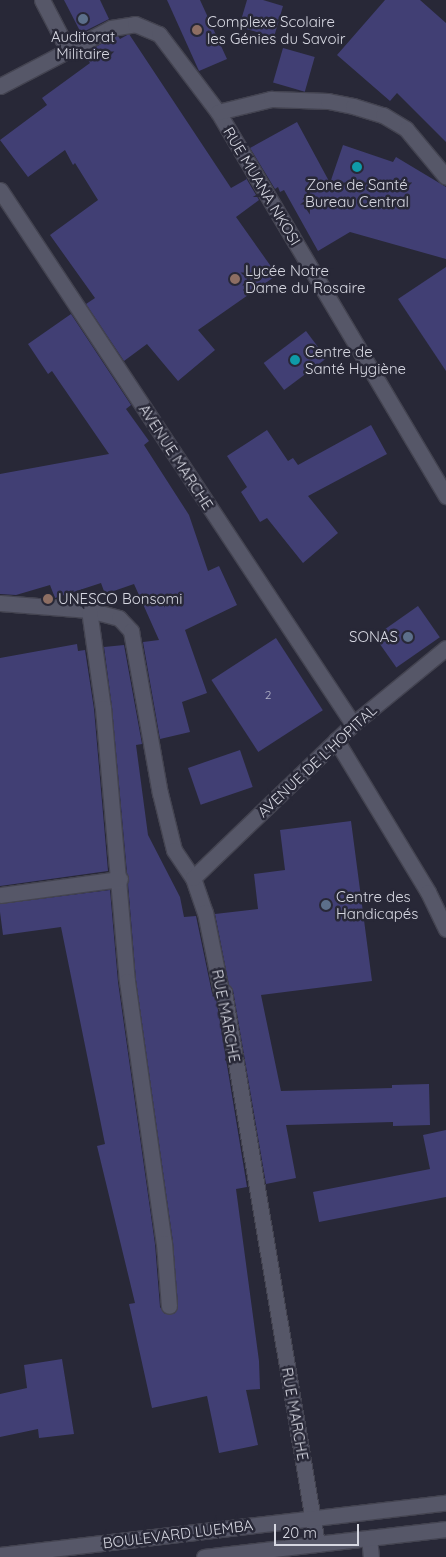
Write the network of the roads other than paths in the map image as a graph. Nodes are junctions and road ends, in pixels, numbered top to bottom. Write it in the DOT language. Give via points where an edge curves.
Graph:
graph roads {
  1 [pos="42,0"];
  2 [pos="68,50"];
  3 [pos="0,86"];
  4 [pos="218,112"];
  5 [pos="446,177"];
  6 [pos="0,190"];
  7 [pos="446,496"];
  8 [pos="0,603"];
  9 [pos="89,610"];
  10 [pos="446,648"];
  11 [pos="353,724"];
  12 [pos="336,740"];
  13 [pos="193,878"];
  14 [pos="120,880"];
  15 [pos="0,895"];
  16 [pos="446,929"];
  17 [pos="170,1306"];
  18 [pos="446,1503"];
  19 [pos="312,1518"];
  20 [pos="446,1529"];
  21 [pos="369,1538"];
  22 [pos="317,1544"];
  23 [pos="0,1555"];
  24 [pos="204,1557"];
  25 [pos="371,1557"];
  1 -- 2 [label="street"];
  2 -- 3 [label="street, RUE MUANA NKOSI"];
  2 -- 4 [label="street, RUE MUANA NKOSI" via="111,28 135,24 158,34"];
  4 -- 5 [label="street" via="271,100 353,106 383,115 406,129"];
  4 -- 7 [label="street, RUE MUANA NKOSI"];
  6 -- 11 [label="street, AVENUE MARCHE"];
  8 -- 9 [label="street, RUE MARCHE"];
  9 -- 13 [label="street, RUE MARCHE" via="119,618 131,631 162,803 174,850"];
  9 -- 14 [label="street" via="103,708"];
  10 -- 11 [label="street, AVENUE DE L'HOPITAL"];
  11 -- 12 [label="street, AVENUE DE L'HOPITAL"];
  12 -- 13 [label="street, AVENUE DE L'HOPITAL"];
  12 -- 16 [label="street" via="428,892"];
  13 -- 19 [label="street, RUE MARCHE" via="205,912 221,991 224,992"];
  14 -- 15 [label="street"];
  14 -- 17 [label="street" via="127,980"];
  18 -- 19 [label="street, BOULEVARD LUEMBA"];
  19 -- 22 [label="street, RUE MARCHE"];
  19 -- 23 [label="street, BOULEVARD LUEMBA"];
  20 -- 21 [label="street, BOULEVARD LUEMBA"];
  21 -- 22 [label="street, BOULEVARD LUEMBA"];
  21 -- 25 [label="street"];
  22 -- 24 [label="street, BOULEVARD LUEMBA"];
}
